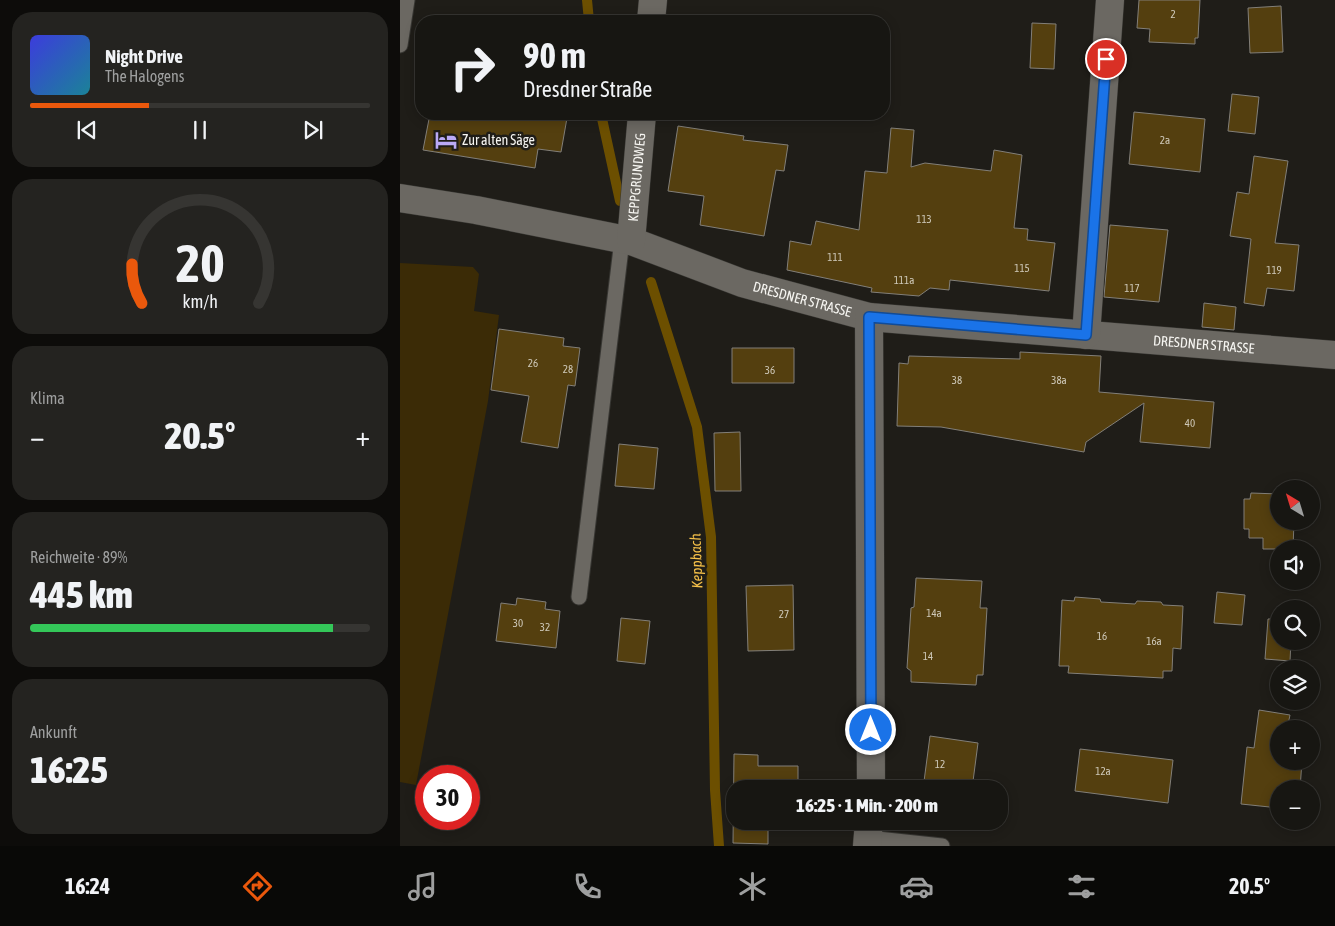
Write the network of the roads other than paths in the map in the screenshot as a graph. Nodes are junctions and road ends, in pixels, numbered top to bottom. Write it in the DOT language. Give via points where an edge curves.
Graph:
graph roads {
  1 [pos="407,0"];
  2 [pos="653,0"];
  3 [pos="1110,0"];
  4 [pos="652,15"];
  5 [pos="400,45"];
  6 [pos="641,120"];
  7 [pos="400,198"];
  8 [pos="626,240"];
  9 [pos="869,317"];
  10 [pos="1086,335"];
  11 [pos="1335,355"];
  12 [pos="579,597"];
  13 [pos="871,780"];
  14 [pos="868,835"];
  15 [pos="942,846"];
  1 -- 5 [label="lane"];
  2 -- 4 [label="street"];
  3 -- 10 [label="street"];
  6 -- 8 [label="street, KEPPGRUNDWEG"];
  7 -- 8 [label="street, DRESDNER STRASSE"];
  8 -- 9 [label="street, DRESDNER STRASSE" via="742,283"];
  8 -- 12 [label="lane"];
  9 -- 10 [label="street, DRESDNER STRASSE"];
  9 -- 13 [label="street"];
  10 -- 11 [label="street, DRESDNER STRASSE"];
  14 -- 15 [label="lane"];
}
